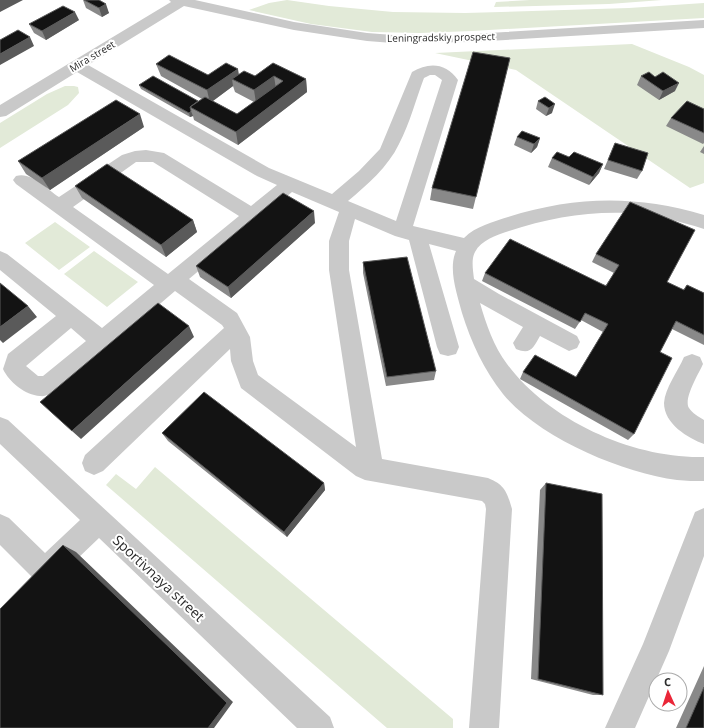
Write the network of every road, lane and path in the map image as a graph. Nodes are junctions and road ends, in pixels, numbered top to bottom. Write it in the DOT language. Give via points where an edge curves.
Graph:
graph roads {
  1 [pos="180,1"];
  2 [pos="704,24"];
  3 [pos="77,65"];
  4 [pos="0,112"];
  5 [pos="22,180"];
  6 [pos="291,183"];
  7 [pos="342,206"];
  8 [pos="59,207"];
  9 [pos="252,215"];
  10 [pos="704,222"];
  11 [pos="409,233"];
  12 [pos="468,246"];
  13 [pos="0,260"];
  14 [pos="172,283"];
  15 [pos="465,283"];
  16 [pos="71,316"];
  17 [pos="536,324"];
  18 [pos="236,330"];
  19 [pos="102,341"];
  20 [pos="569,342"];
  21 [pos="524,343"];
  22 [pos="448,347"];
  23 [pos="692,364"];
  24 [pos="0,428"];
  25 [pos="704,433"];
  26 [pos="94,463"];
  27 [pos="372,469"];
  28 [pos="704,469"];
  29 [pos="98,521"];
  30 [pos="704,522"];
  31 [pos="0,527"];
  32 [pos="319,728"];
  33 [pos="484,728"];
  34 [pos="620,728"];
  1 -- 2 [label="street, Leningradskiy prospect" via="315,29 393,39 471,38"];
  1 -- 3 [label="street, Mira street"];
  3 -- 4 [label="street, Mira street"];
  3 -- 6 [label="street" via="258,170"];
  5 -- 8 [label="street"];
  6 -- 7 [label="street"];
  6 -- 9 [label="street"];
  7 -- 11 [label="street"];
  7 -- 11 [label="street" via="391,144 417,75 427,70 441,72 450,80"];
  7 -- 27 [label="street" via="339,270"];
  8 -- 9 [label="street" via="128,159 148,155 158,158"];
  8 -- 14 [label="street"];
  9 -- 14 [label="street"];
  10 -- 12 [label="street" via="656,210 628,207 573,208 536,214 504,225 480,234"];
  11 -- 12 [label="street"];
  11 -- 22 [label="street"];
  12 -- 15 [label="street" via="462,260"];
  13 -- 16 [label="street"];
  14 -- 18 [label="street" via="230,319"];
  14 -- 19 [label="street"];
  15 -- 17 [label="street"];
  15 -- 28 [label="street" via="481,338 499,371 527,403 580,437 630,458 681,470"];
  16 -- 19 [label="street"];
  16 -- 19 [label="street" via="16,361 14,369 33,386 42,387 50,384"];
  17 -- 20 [label="street"];
  17 -- 21 [label="street"];
  18 -- 26 [label="street"];
  18 -- 27 [label="street" via="244,370 249,381 365,468"];
  23 -- 25 [label="street" via="675,406 679,416"];
  24 -- 29 [label="street, Sportivnaya street"];
  27 -- 33 [label="street" via="488,490 499,503"];
  29 -- 31 [label="street" via="45,572"];
  29 -- 32 [label="street, Sportivnaya street"];
  30 -- 34 [label="street" via="655,651"];
}
